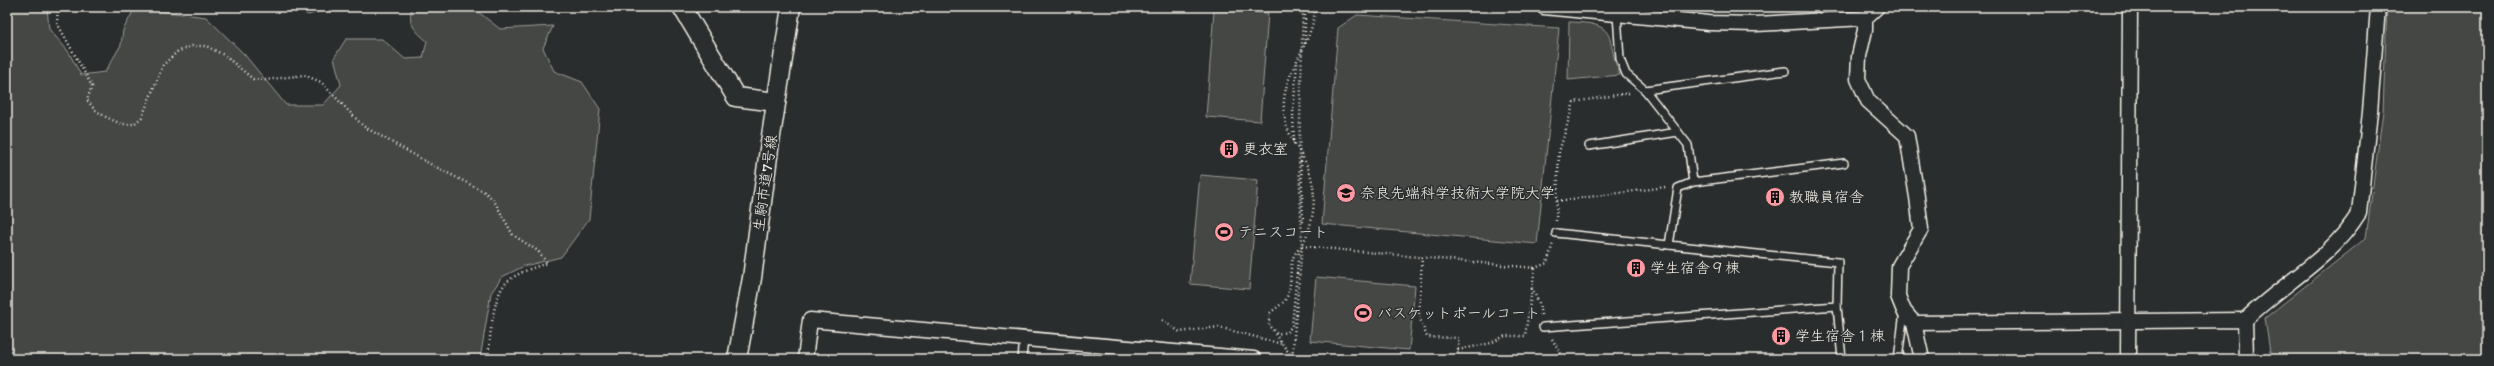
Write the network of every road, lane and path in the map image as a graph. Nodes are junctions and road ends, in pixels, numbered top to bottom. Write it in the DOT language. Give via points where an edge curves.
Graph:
graph roads {
  1 [pos="58,7"];
  2 [pos="682,7"];
  3 [pos="791,7"];
  4 [pos="1304,7"];
  5 [pos="1315,7"];
  6 [pos="1544,7"];
  7 [pos="1877,7"];
  8 [pos="2130,7"];
  9 [pos="2378,7"];
  10 [pos="1617,14"];
  11 [pos="1865,18"];
  12 [pos="1785,71"];
  13 [pos="1645,90"];
  14 [pos="776,102"];
  15 [pos="1678,132"];
  16 [pos="1589,146"];
  17 [pos="1844,163"];
  18 [pos="1693,182"];
  19 [pos="1678,188"];
  20 [pos="1557,201"];
  21 [pos="1556,233"];
  22 [pos="1303,243"];
  23 [pos="1669,245"];
  24 [pos="1302,246"];
  25 [pos="1300,250"];
  26 [pos="1422,257"];
  27 [pos="1534,268"];
  28 [pos="1532,288"];
  29 [pos="1837,306"];
  30 [pos="1904,311"];
  31 [pos="1162,320"];
  32 [pos="2245,320"];
  33 [pos="2129,322"];
  34 [pos="1914,323"];
  35 [pos="1543,326"];
  36 [pos="1273,332"];
  37 [pos="1024,337"];
  38 [pos="1282,344"];
  39 [pos="1458,350"];
  40 [pos="1238,358"];
  41 [pos="1292,358"];
  42 [pos="488,359"];
  43 [pos="738,359"];
  44 [pos="805,359"];
  45 [pos="1022,359"];
  46 [pos="1254,359"];
  47 [pos="1457,359"];
  48 [pos="1564,359"];
  49 [pos="1842,359"];
  50 [pos="1898,359"];
  51 [pos="1922,359"];
  52 [pos="2128,359"];
  53 [pos="2246,359"];
  1 -- 42 [label="path" via="57,23 92,86 87,100 94,109 121,124 134,124 142,117 163,65 177,52 190,46 206,46 224,55 253,80 304,75 321,82 363,126 483,191 493,199 513,235 538,251 547,263 526,270 506,284 496,301"];
  2 -- 14 [label="street" via="736,97"];
  3 -- 14 [label="street, 生駒市道7号線"];
  4 -- 22 [label="path" via="1305,45 1296,68 1293,113 1294,143 1301,159"];
  4 -- 24 [label="path" via="1299,157"];
  5 -- 22 [label="path" via="1308,40 1291,72 1283,100 1285,122 1291,140 1310,174 1314,194 1314,209"];
  6 -- 10 [label="street"];
  7 -- 11 [label="street"];
  8 -- 33 [label="street"];
  9 -- 32 [label="street" via="2359,213 2351,226 2317,263"];
  10 -- 11 [label="street" via="1709,23 1756,24"];
  10 -- 13 [label="lane" via="1620,59 1626,74"];
  11 -- 30 [label="street" via="1858,79 1868,101 1907,136 1917,197 1921,229 1899,266 1898,296"];
  12 -- 13 [label="lane"];
  13 -- 15 [label="lane"];
  14 -- 43 [label="street, 生駒市道7号線" via="752,278"];
  15 -- 16 [label="lane"];
  15 -- 18 [label="lane" via="1688,145"];
  17 -- 18 [label="lane"];
  18 -- 19 [label="lane"];
  19 -- 20 [label="path" via="1669,186"];
  19 -- 23 [label="lane"];
  21 -- 23 [label="lane"];
  21 -- 27 [label="path" via="1547,263"];
  22 -- 24 [label="path"];
  23 -- 29 [label="lane" via="1838,262"];
  24 -- 25 [label="path"];
  24 -- 26 [label="path"];
  24 -- 41 [label="path"];
  25 -- 36 [label="path" via="1292,260 1286,298 1269,314 1268,323"];
  25 -- 36 [label="path" via="1292,327 1283,334"];
  26 -- 27 [label="path"];
  26 -- 39 [label="path" via="1419,316 1427,337 1459,338"];
  27 -- 28 [label="path"];
  28 -- 35 [label="path" via="1539,303"];
  28 -- 39 [label="path" via="1525,336 1505,336 1491,343"];
  29 -- 35 [label="lane"];
  29 -- 49 [label="lane"];
  30 -- 34 [label="street"];
  30 -- 50 [label="lane"];
  31 -- 38 [label="path" via="1180,332 1218,327"];
  32 -- 33 [label="street"];
  32 -- 53 [label="street"];
  33 -- 34 [label="street"];
  33 -- 52 [label="street"];
  34 -- 51 [label="street"];
  35 -- 48 [label="path"];
  36 -- 38 [label="path"];
  37 -- 40 [label="street"];
  37 -- 44 [label="street" via="810,320"];
  37 -- 45 [label="lane"];
  38 -- 41 [label="path"];
  39 -- 47 [label="path"];
  40 -- 46 [label="street"];
}
